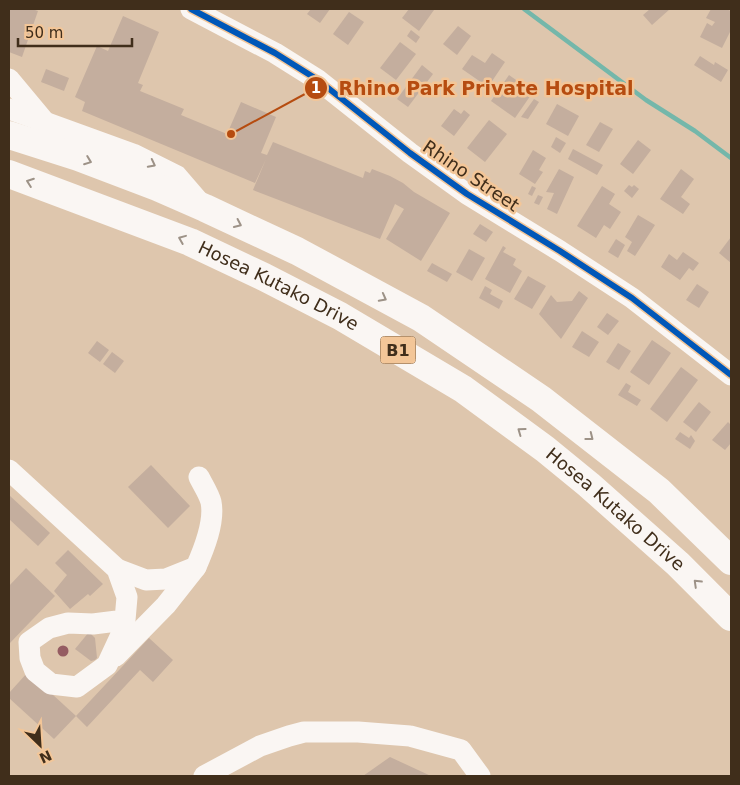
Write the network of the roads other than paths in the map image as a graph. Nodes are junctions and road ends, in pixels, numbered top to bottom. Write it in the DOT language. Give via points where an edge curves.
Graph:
graph roads {
  1 [pos="190,9"];
  2 [pos="9,79"];
  3 [pos="9,109"];
  4 [pos="44,122"];
  5 [pos="9,135"];
  6 [pos="9,174"];
  7 [pos="204,208"];
  8 [pos="731,375"];
  9 [pos="9,470"];
  10 [pos="199,477"];
  11 [pos="659,492"];
  12 [pos="731,544"];
  13 [pos="731,561"];
  14 [pos="196,567"];
  15 [pos="117,569"];
  16 [pos="731,617"];
  17 [pos="125,620"];
  18 [pos="108,665"];
  19 [pos="204,776"];
  20 [pos="480,776"];
  1 -- 8 [label="street, Rhino Street" via="275,53 318,80 467,194 632,298"];
  2 -- 4 [label="street"];
  3 -- 4 [label="street"];
  4 -- 7 [label="street, one-way" via="133,154 177,176"];
  5 -- 7 [label="main road, B1, one-way" via="87,160"];
  16 -- 6 [label="main road, Hosea Kutako Drive / B1, one-way" via="678,564 589,485 463,389 340,316 264,277 190,242"];
  7 -- 11 [label="main road, B1, one-way" via="297,251 421,318 541,399"];
  9 -- 15 [label="street"];
  10 -- 14 [label="street" via="211,509 205,546"];
  11 -- 12 [label="main road"];
  11 -- 13 [label="main road, B1"];
  14 -- 15 [label="street" via="166,579 146,580"];
  14 -- 18 [label="street" via="166,605"];
  15 -- 17 [label="street" via="127,597"];
  17 -- 18 [label="street"];
  17 -- 18 [label="street" via="94,624 68,622 49,628 29,642 35,671 51,684 76,687"];
  19 -- 20 [label="street" via="260,746 304,732 410,736 461,750"];
}
